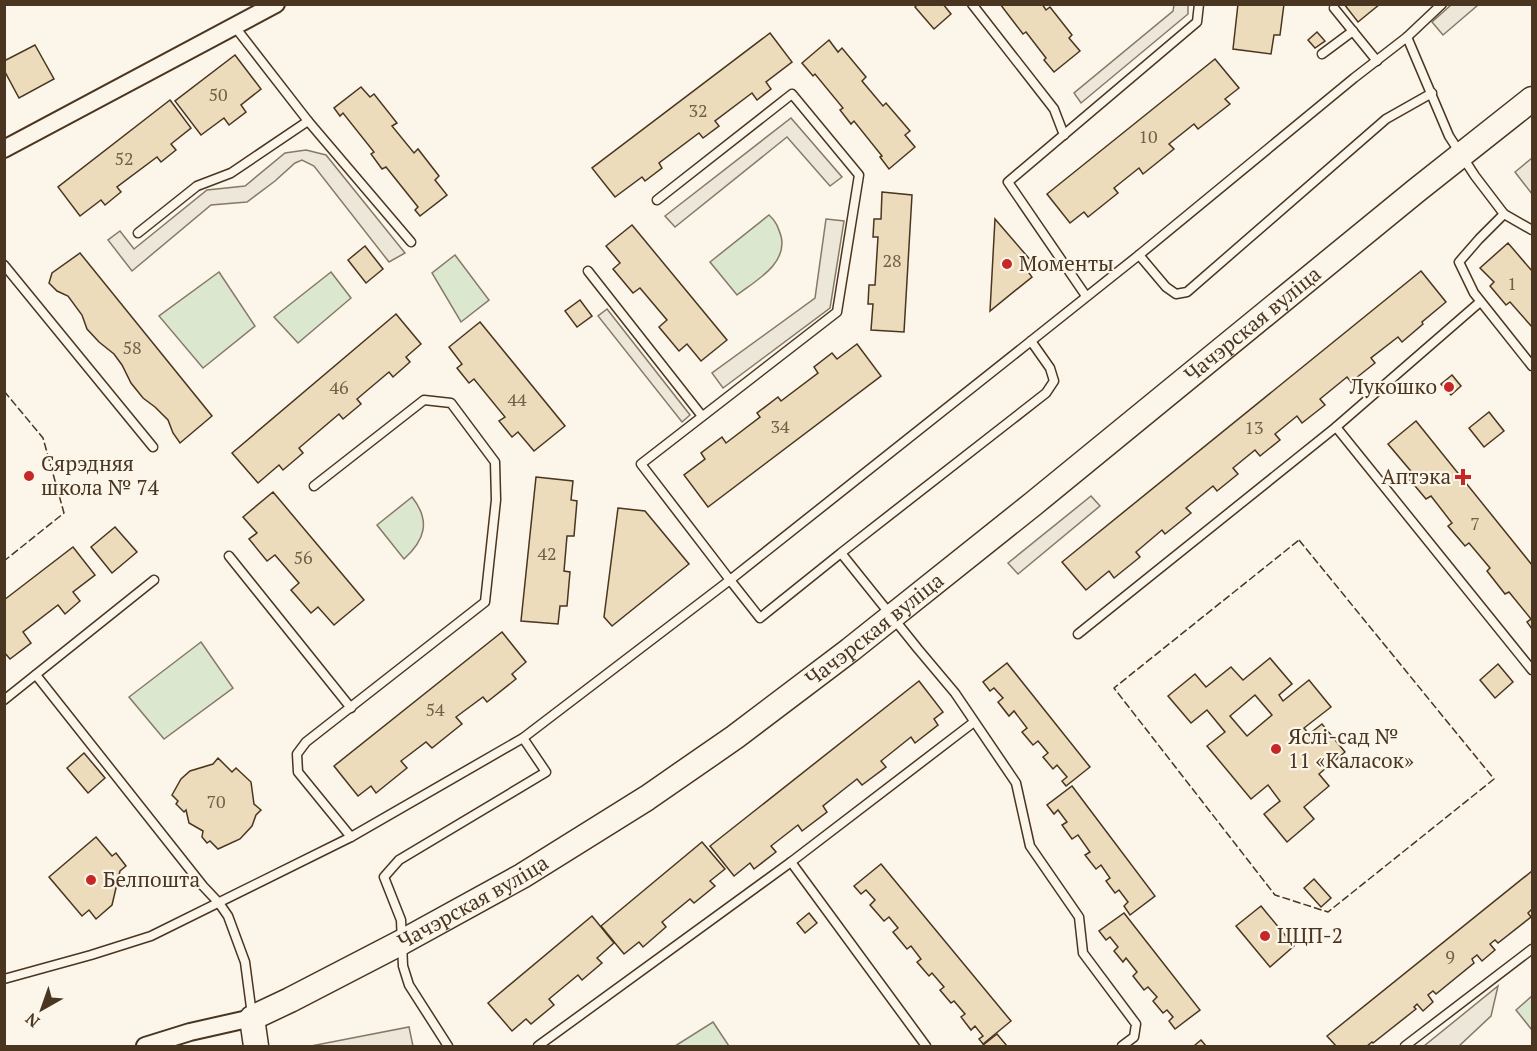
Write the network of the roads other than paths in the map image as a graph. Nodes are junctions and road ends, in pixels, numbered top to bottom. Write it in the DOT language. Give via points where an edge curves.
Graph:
graph roads {
  1 [pos="276,4"];
  2 [pos="972,4"];
  3 [pos="1199,4"];
  4 [pos="1443,4"];
  5 [pos="1334,8"];
  6 [pos="235,27"];
  7 [pos="1353,31"];
  8 [pos="1407,37"];
  9 [pos="1322,54"];
  10 [pos="1377,61"];
  11 [pos="1432,93"];
  12 [pos="1533,99"];
  13 [pos="308,121"];
  14 [pos="1064,135"];
  15 [pos="4,149"];
  16 [pos="1462,154"];
  17 [pos="657,200"];
  18 [pos="1504,214"];
  19 [pos="1533,230"];
  20 [pos="138,233"];
  21 [pos="411,242"];
  22 [pos="1139,255"];
  23 [pos="4,265"];
  24 [pos="588,271"];
  25 [pos="1086,296"];
  26 [pos="1480,302"];
  27 [pos="1031,341"];
  28 [pos="1533,366"];
  29 [pos="702,416"];
  30 [pos="1336,427"];
  31 [pos="153,447"];
  32 [pos="314,486"];
  33 [pos="842,553"];
  34 [pos="229,556"];
  35 [pos="730,579"];
  36 [pos="154,580"];
  37 [pos="892,616"];
  38 [pos="1078,634"];
  39 [pos="1533,670"];
  40 [pos="36,675"];
  41 [pos="4,700"];
  42 [pos="351,708"];
  43 [pos="974,722"];
  44 [pos="523,738"];
  45 [pos="351,837"];
  46 [pos="791,862"];
  47 [pos="219,903"];
  48 [pos="402,942"];
  49 [pos="1533,949"];
  50 [pos="4,979"];
  51 [pos="252,1018"];
  52 [pos="145,1047"];
  53 [pos="256,1047"];
  54 [pos="448,1047"];
  55 [pos="538,1047"];
  56 [pos="926,1047"];
  57 [pos="1122,1047"];
  58 [pos="1405,1047"];
  1 -- 6 [label="street"];
  2 -- 14 [label="lane" via="1054,109"];
  3 -- 14 [label="lane" via="1197,22"];
  4 -- 8 [label="lane"];
  5 -- 7 [label="lane"];
  6 -- 13 [label="lane"];
  6 -- 15 [label="street"];
  7 -- 9 [label="lane"];
  7 -- 10 [label="lane"];
  8 -- 10 [label="lane"];
  8 -- 11 [label="lane"];
  10 -- 22 [label="lane"];
  11 -- 16 [label="lane" via="1449,136"];
  11 -- 22 [label="lane" via="1386,119 1187,292 1176,294"];
  12 -- 16 [label="main road, Чачэрская вуліца"];
  13 -- 20 [label="lane" via="231,173 196,186"];
  13 -- 21 [label="lane"];
  14 -- 25 [label="lane" via="1008,182"];
  16 -- 18 [label="lane"];
  16 -- 37 [label="main road, Чачэрская вуліца"];
  17 -- 29 [label="lane" via="792,94 859,175 837,312"];
  18 -- 19 [label="lane"];
  18 -- 26 [label="lane" via="1459,262"];
  22 -- 25 [label="lane"];
  23 -- 31 [label="lane"];
  24 -- 29 [label="lane"];
  25 -- 27 [label="lane"];
  26 -- 28 [label="lane"];
  26 -- 30 [label="lane"];
  27 -- 33 [label="lane" via="1050,368 1054,381 1046,393"];
  27 -- 35 [label="lane"];
  29 -- 35 [label="lane" via="641,464"];
  30 -- 38 [label="lane"];
  30 -- 39 [label="lane"];
  32 -- 42 [label="lane" via="424,400 451,403 495,462 496,500 485,602"];
  33 -- 35 [label="lane" via="760,618"];
  33 -- 37 [label="lane"];
  34 -- 42 [label="lane"];
  35 -- 44 [label="lane"];
  36 -- 40 [label="lane"];
  37 -- 43 [label="lane"];
  37 -- 48 [label="main road, Чачэрская вуліца" via="735,737 647,798 522,876"];
  40 -- 41 [label="lane"];
  40 -- 47 [label="lane"];
  42 -- 45 [label="lane" via="306,742 297,754 298,772"];
  43 -- 46 [label="lane"];
  43 -- 57 [label="lane" via="1016,783 1030,846 1079,917 1083,953 1136,1024 1134,1037"];
  44 -- 45 [label="lane"];
  44 -- 48 [label="lane" via="546,772 399,860 384,877 401,920"];
  45 -- 47 [label="lane"];
  46 -- 55 [label="lane"];
  46 -- 56 [label="lane"];
  47 -- 50 [label="lane" via="151,936"];
  47 -- 51 [label="lane" via="228,916 245,963"];
  48 -- 51 [label="main road, Чачэрская вуліца"];
  48 -- 54 [label="lane" via="409,985"];
  49 -- 58 [label="lane"];
  51 -- 52 [label="street, Чачэрская вуліца"];
  51 -- 53 [label="main road"];
}
